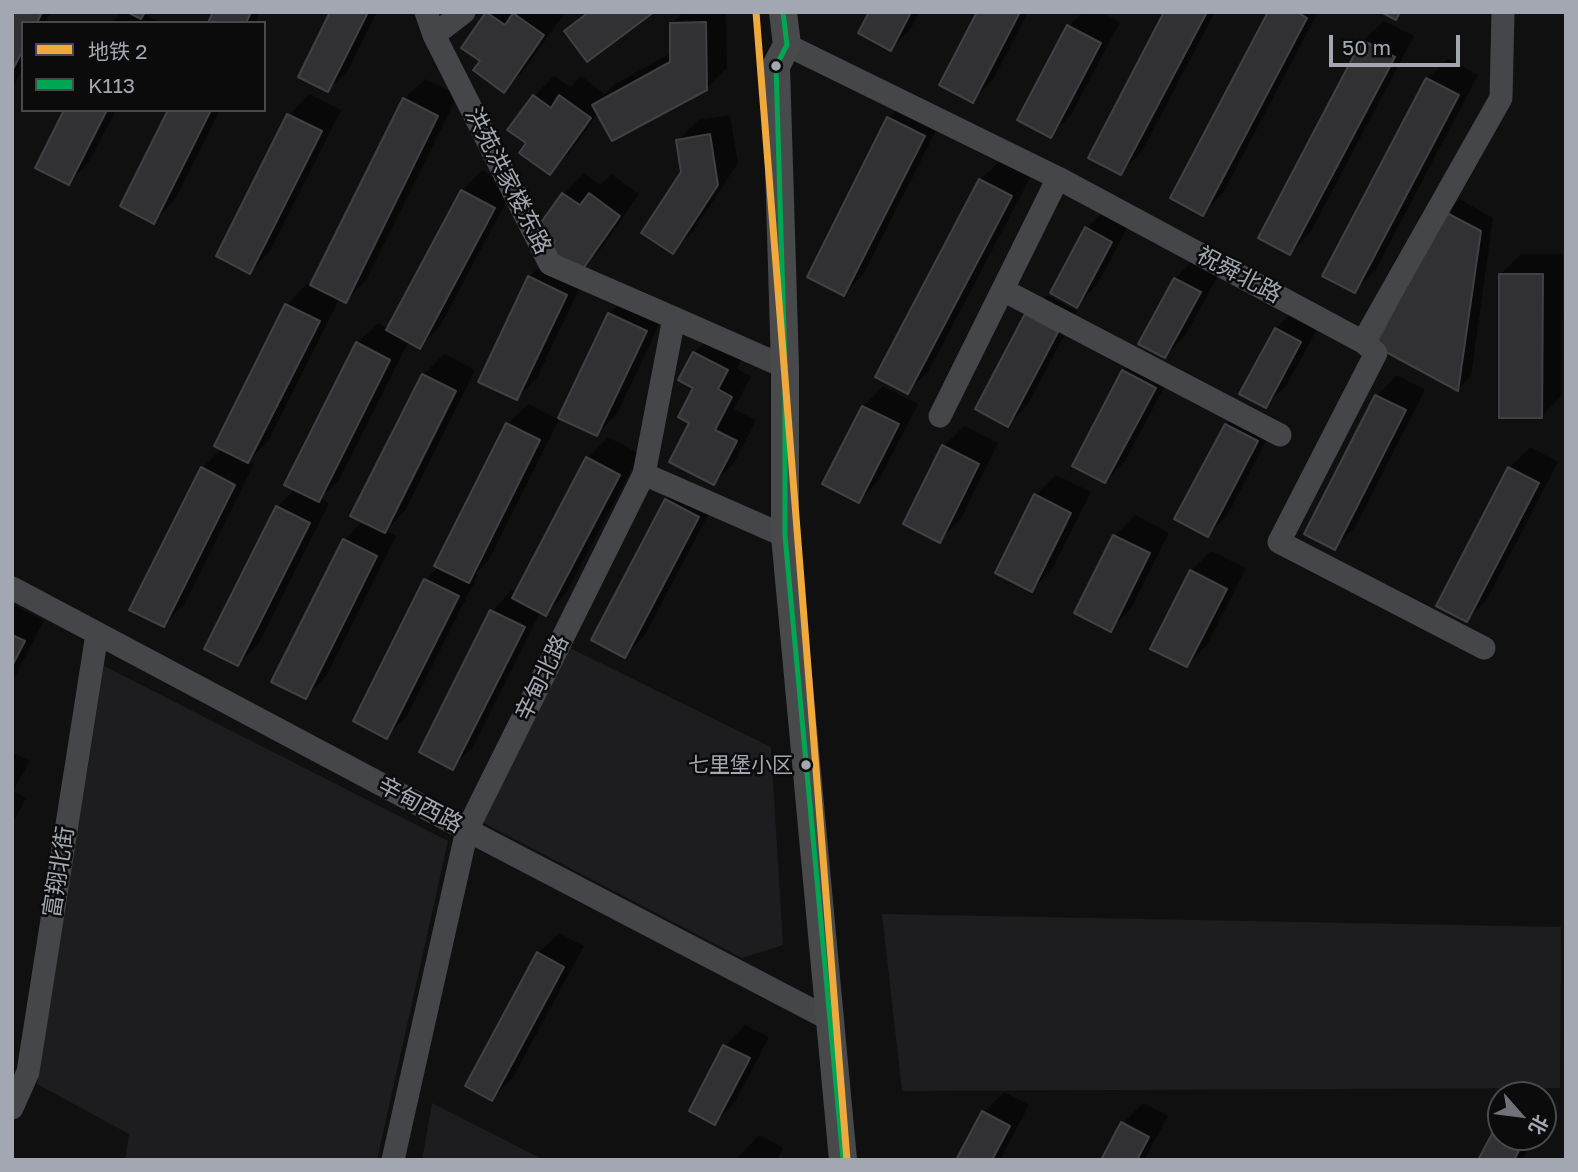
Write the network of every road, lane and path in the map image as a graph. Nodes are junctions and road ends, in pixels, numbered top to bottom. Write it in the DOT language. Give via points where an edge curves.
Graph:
graph roads {
  1 [pos="426,12"];
  2 [pos="464,12"];
  3 [pos="783,12"];
  4 [pos="1503,12"];
  5 [pos="434,35"];
  6 [pos="787,46"];
  7 [pos="1058,178"];
  8 [pos="1003,290"];
  9 [pos="674,318"];
  10 [pos="1363,342"];
  11 [pos="785,367"];
  12 [pos="940,416"];
  13 [pos="1280,435"];
  14 [pos="644,474"];
  15 [pos="785,536"];
  16 [pos="12,588"];
  17 [pos="97,634"];
  18 [pos="1483,648"];
  19 [pos="467,830"];
  20 [pos="829,1019"];
  21 [pos="12,1108"];
  22 [pos="393,1160"];
  23 [pos="843,1160"];
  1 -- 5 [label="street, 洪苑洪家楼东路"];
  2 -- 5 [label="street"];
  3 -- 6 [label="main road"];
  4 -- 10 [label="street" via="1501,98"];
  5 -- 9 [label="street, 洪苑洪家楼东路" via="550,264"];
  6 -- 7 [label="street, 祝舜北路"];
  6 -- 11 [label="main road" via="776,66"];
  7 -- 8 [label="street"];
  7 -- 10 [label="street, 祝舜北路"];
  8 -- 12 [label="street"];
  8 -- 13 [label="street"];
  9 -- 11 [label="street"];
  9 -- 14 [label="street, 辛甸北路"];
  10 -- 18 [label="street" via="1376,354 1279,542"];
  11 -- 15 [label="main road"];
  14 -- 15 [label="street"];
  14 -- 19 [label="street, 辛甸北路"];
  15 -- 20 [label="main road"];
  16 -- 17 [label="street, 辛甸西路"];
  17 -- 19 [label="street, 辛甸西路"];
  17 -- 21 [label="street, 富翔北街" via="28,1072"];
  19 -- 20 [label="street, 辛甸西路"];
  19 -- 22 [label="street, 辛甸北路"];
  20 -- 23 [label="main road"];
}
